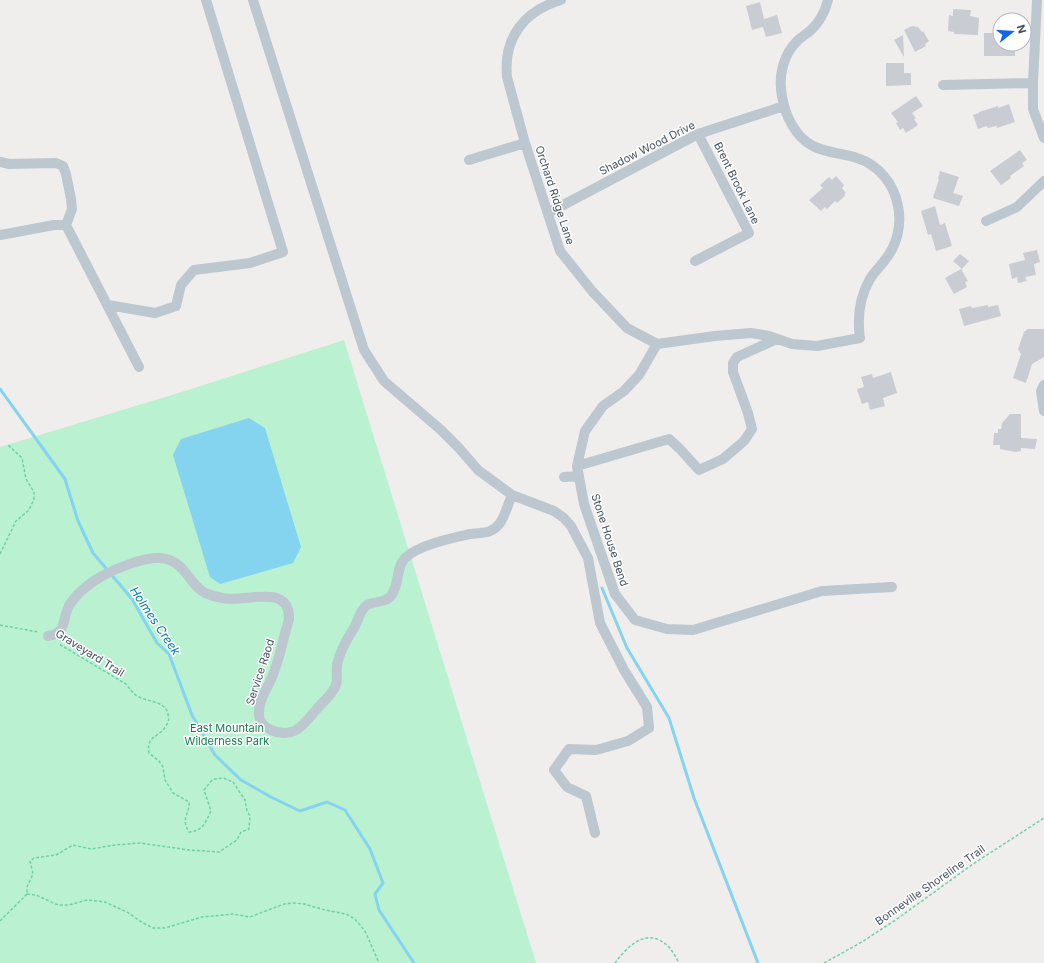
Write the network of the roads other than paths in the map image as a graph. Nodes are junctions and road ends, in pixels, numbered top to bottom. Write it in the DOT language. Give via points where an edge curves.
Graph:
graph roads {
  1 [pos="206,0"];
  2 [pos="253,0"];
  3 [pos="561,0"];
  4 [pos="828,0"];
  5 [pos="1037,0"];
  6 [pos="1033,84"];
  7 [pos="943,85"];
  8 [pos="784,106"];
  9 [pos="698,134"];
  10 [pos="1044,138"];
  11 [pos="525,143"];
  12 [pos="469,160"];
  13 [pos="0,162"];
  14 [pos="1044,181"];
  15 [pos="548,213"];
  16 [pos="986,221"];
  17 [pos="66,225"];
  18 [pos="0,235"];
  19 [pos="695,261"];
  20 [pos="108,305"];
  21 [pos="777,339"];
  22 [pos="657,344"];
  23 [pos="139,367"];
  24 [pos="1044,385"];
  25 [pos="1044,411"];
  26 [pos="578,471"];
  27 [pos="564,477"];
  28 [pos="512,496"];
  29 [pos="892,588"];
  30 [pos="48,636"];
  31 [pos="595,833"];
  1 -- 20 [label="street" via="283,252 250,263 194,270 181,285 176,306 155,314"];
  2 -- 28 [label="street" via="364,350 384,381 441,430 478,470"];
  3 -- 11 [label="street, Orchard Ridge Lane" via="537,10 523,23 513,37 508,54 507,77"];
  4 -- 8 [label="street" via="820,20 792,47 784,62 780,78"];
  5 -- 6 [label="street"];
  6 -- 7 [label="street"];
  6 -- 10 [label="street" via="1033,109"];
  8 -- 9 [label="street, Shadow Wood Drive"];
  8 -- 21 [label="street" via="794,127 806,141 818,148 863,160 877,169 889,182 896,198 899,226 894,245 869,280 862,298 858,317 860,338 817,346 792,344"];
  9 -- 15 [label="street, Shadow Wood Drive"];
  9 -- 19 [label="street, Brent Brook Lane" via="749,233"];
  11 -- 12 [label="street"];
  11 -- 15 [label="street, Orchard Ridge Lane"];
  13 -- 17 [label="street" via="56,163 63,166 72,209"];
  14 -- 16 [label="street" via="1017,207"];
  15 -- 22 [label="street, Orchard Ridge Lane" via="560,252 592,291 627,328"];
  17 -- 18 [label="street"];
  17 -- 20 [label="street"];
  20 -- 23 [label="street"];
  21 -- 22 [label="street" via="751,333"];
  21 -- 26 [label="street" via="737,357 733,363 733,372 752,429 744,441 723,459 699,470 669,440"];
  22 -- 26 [label="street, Stone House Bend" via="639,375 624,391 603,406 585,431"];
  24 -- 25 [label="street" via="1041,391"];
  26 -- 27 [label="street"];
  26 -- 29 [label="street, Stone House Bend" via="584,504 615,594 635,620 667,630 693,630 822,591"];
  28 -- 30 [label="street, Service Raod" via="500,523 492,530 447,539 406,557 400,565 395,588 390,596 384,601 368,605 359,614 337,662 335,688 303,726 295,731 270,730 260,721 259,714 259,707 275,668 289,619 287,605 277,598 232,599 212,595 200,589 175,563 159,558 148,559 102,576 70,604 61,631"];
  28 -- 31 [label="street" via="554,511 571,526 588,558 600,623 624,670 647,707 649,728 628,741 596,750 569,749 554,770 567,787 586,796"];
}
